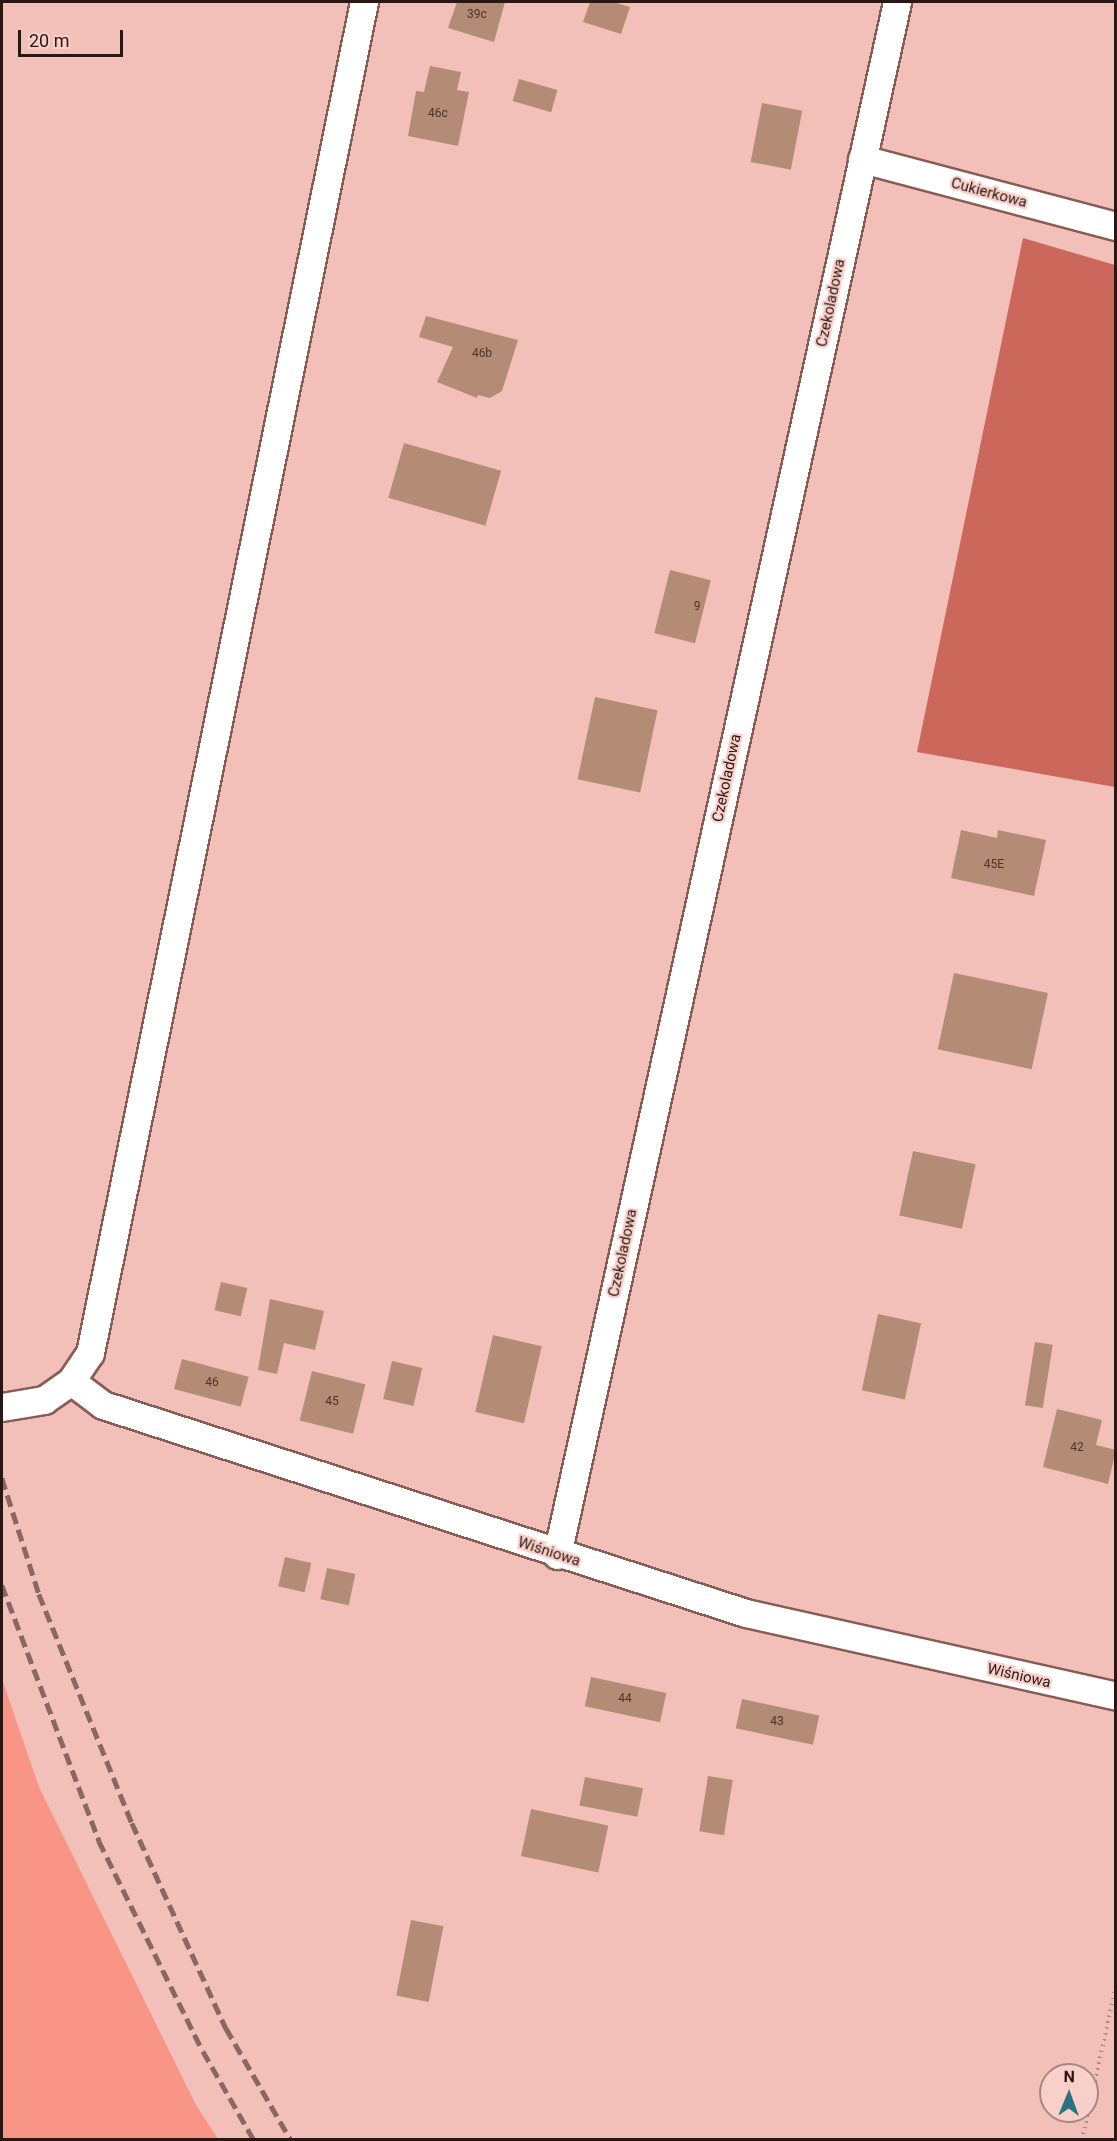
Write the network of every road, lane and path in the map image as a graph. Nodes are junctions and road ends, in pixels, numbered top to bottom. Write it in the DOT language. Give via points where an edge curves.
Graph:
graph roads {
  1 [pos="364,2"];
  2 [pos="897,2"];
  3 [pos="862,159"];
  4 [pos="1116,226"];
  5 [pos="71,1382"];
  6 [pos="2,1407"];
  7 [pos="557,1555"];
  8 [pos="1116,1696"];
  9 [pos="1116,1986"];
  10 [pos="1082,2139"];
  1 -- 5 [label="street" via="92,1343"];
  2 -- 3 [label="street, Czekoladowa"];
  3 -- 4 [label="street, Cukierkowa"];
  3 -- 7 [label="street, Czekoladowa"];
  5 -- 6 [label="street" via="44,1400"];
  5 -- 7 [label="street, Wiśniowa" via="103,1405"];
  7 -- 8 [label="street, Wiśniowa" via="746,1613"];
  9 -- 10 [label="path"];
}
